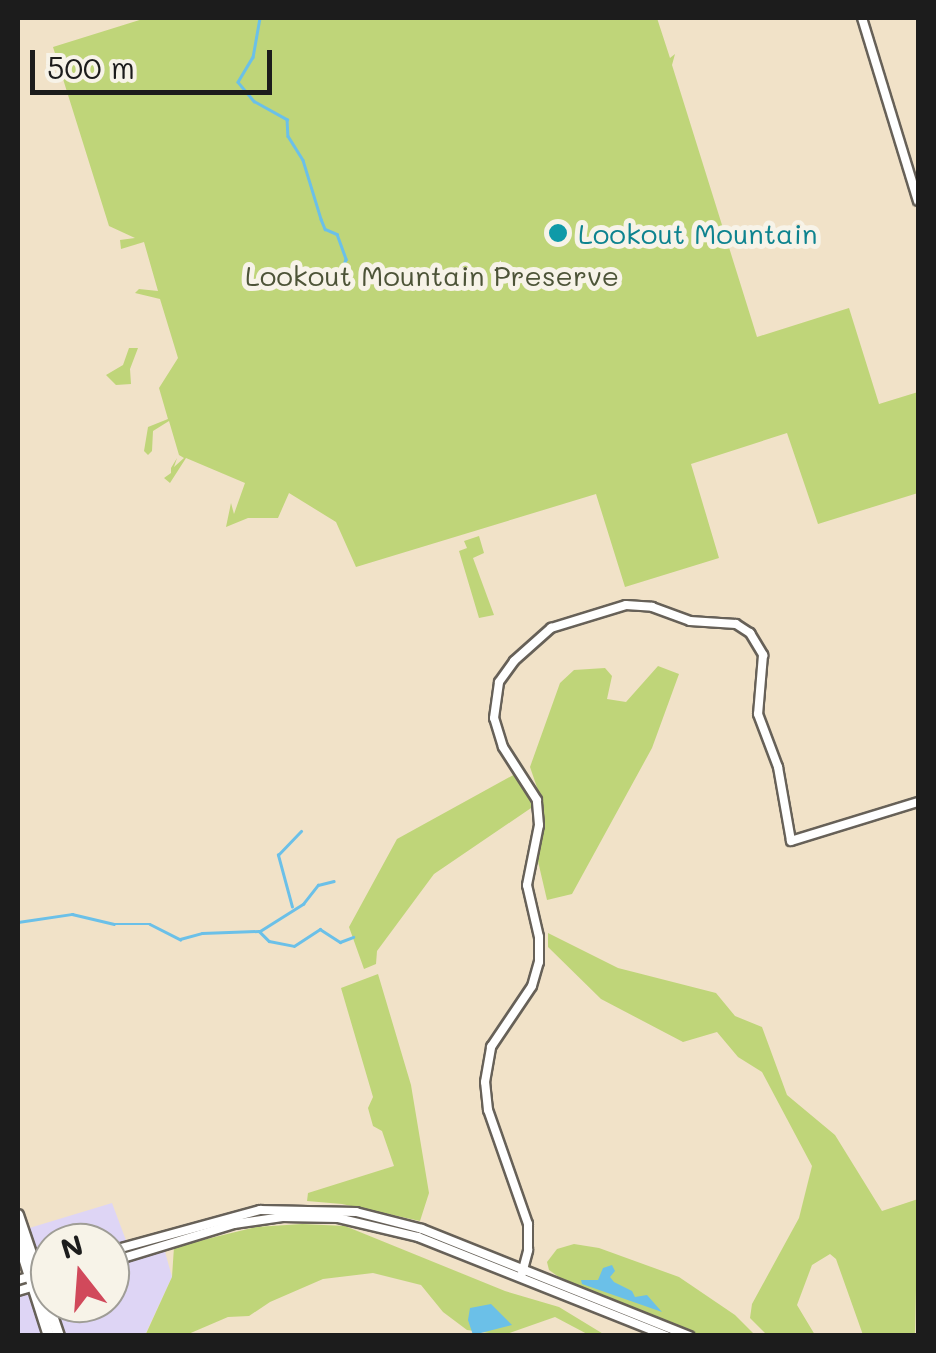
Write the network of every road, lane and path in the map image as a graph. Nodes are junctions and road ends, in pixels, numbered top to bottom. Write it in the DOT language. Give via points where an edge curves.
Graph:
graph roads {
  1 [pos="862,18"];
  2 [pos="918,200"];
  3 [pos="918,802"];
  4 [pos="18,1215"];
  5 [pos="130,1245"];
  6 [pos="30,1248"];
  7 [pos="130,1256"];
  8 [pos="522,1273"];
  9 [pos="667,1336"];
  10 [pos="689,1336"];
  1 -- 2 [label="street"];
  3 -- 8 [label="street" via="791,841 778,767 757,703 763,655 736,624 690,621 638,605 570,620 514,661 499,682 493,710 500,742 528,779 539,812 527,885 540,937 539,966 490,1047 484,1082 527,1218"];
  4 -- 6 [label="main road"];
  5 -- 8 [label="street" via="237,1214 328,1209 405,1224"];
  7 -- 8 [label="street" via="234,1224 318,1217 402,1231"];
  8 -- 9 [label="street"];
  8 -- 10 [label="street"];
}
